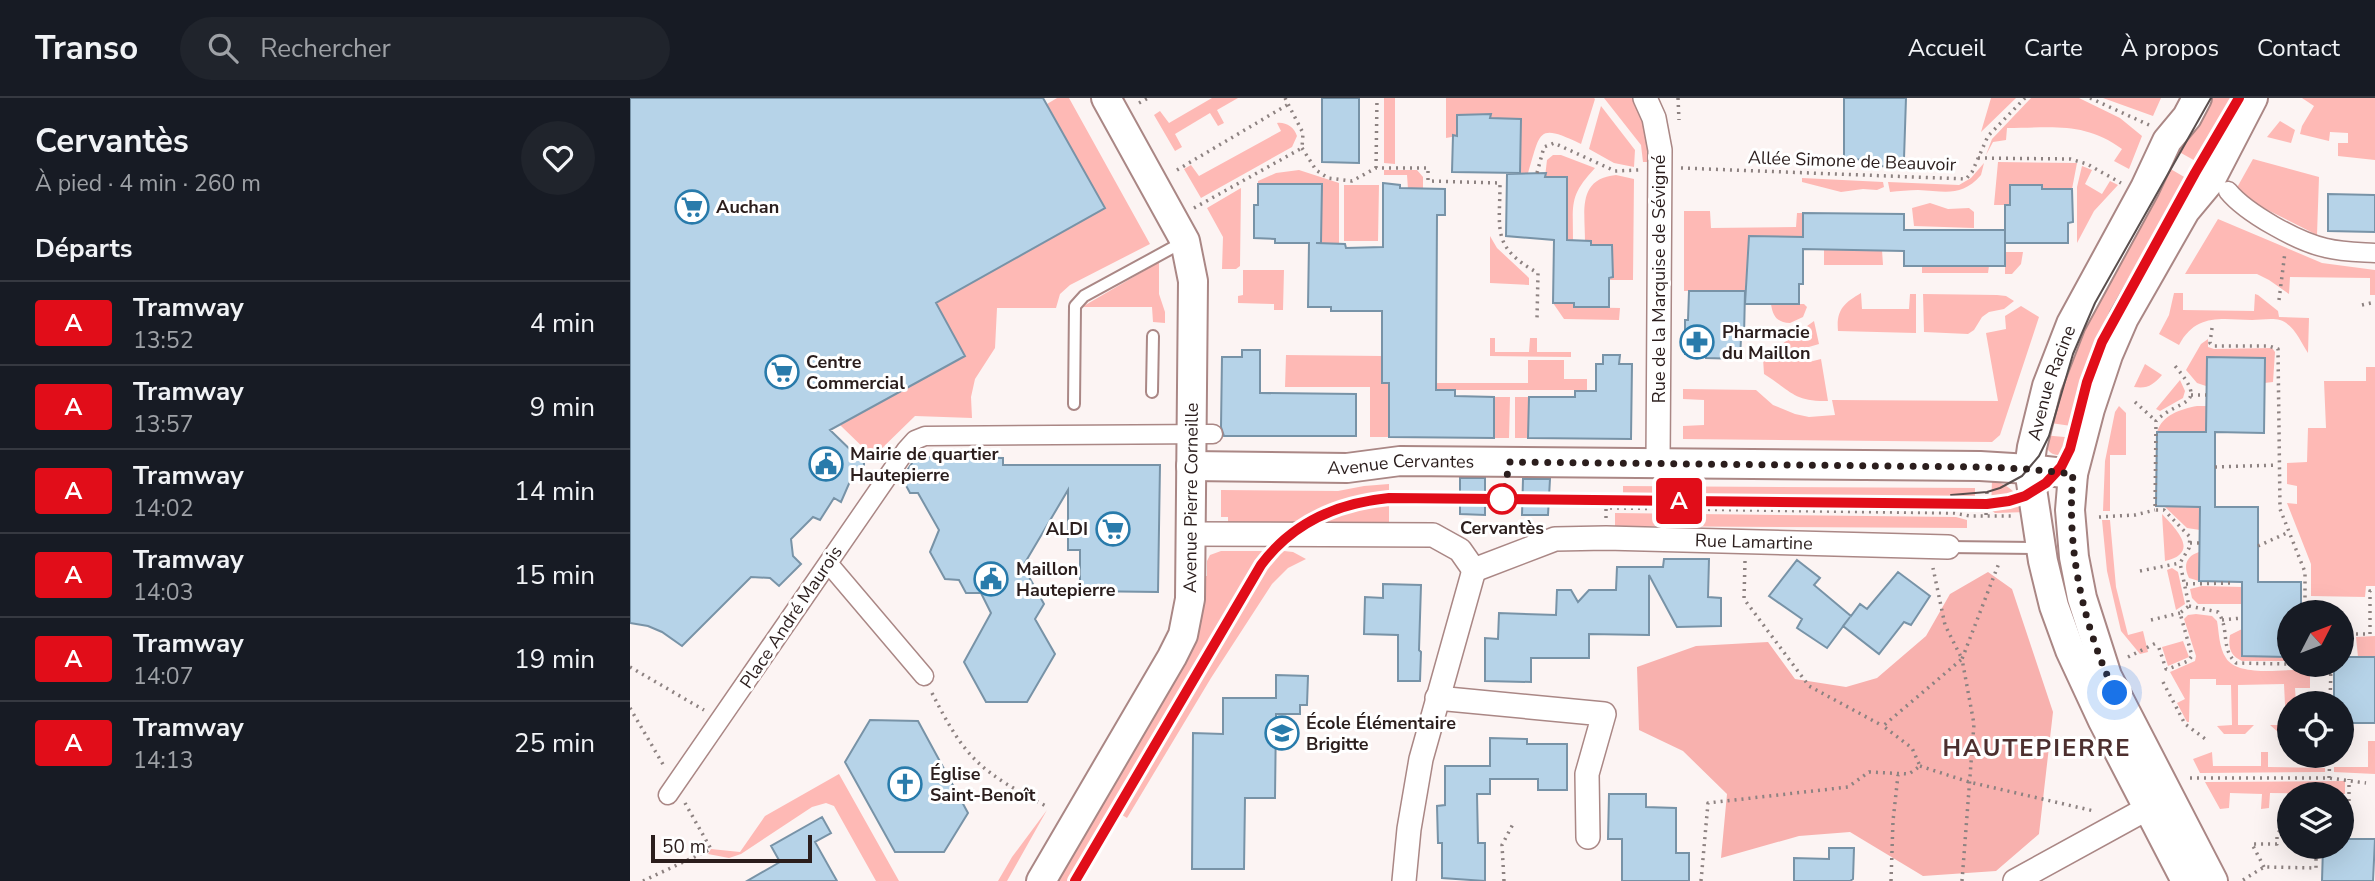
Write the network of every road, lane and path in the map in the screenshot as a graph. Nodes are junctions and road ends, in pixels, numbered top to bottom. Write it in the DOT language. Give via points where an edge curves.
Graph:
graph roads {
  1 [pos="1106,98"];
  2 [pos="1148,98"];
  3 [pos="1285,98"];
  4 [pos="1377,98"];
  5 [pos="1645,98"];
  6 [pos="2025,98"];
  7 [pos="2090,98"];
  8 [pos="2197,98"];
  9 [pos="2253,98"];
  10 [pos="1139,103"];
  11 [pos="1287,105"];
  12 [pos="2155,128"];
  13 [pos="1302,148"];
  14 [pos="1978,158"];
  15 [pos="1376,168"];
  16 [pos="1669,169"];
  17 [pos="1177,170"];
  18 [pos="1536,173"];
  19 [pos="2122,183"];
  20 [pos="2228,191"];
  21 [pos="1180,230"];
  22 [pos="2288,232"];
  23 [pos="2375,253"];
  24 [pos="2279,300"];
  25 [pos="2375,302"];
  26 [pos="2362,305"];
  27 [pos="1537,319"];
  28 [pos="2212,328"];
  29 [pos="1153,336"];
  30 [pos="2175,366"];
  31 [pos="1152,392"];
  32 [pos="2191,395"];
  33 [pos="2206,395"];
  34 [pos="2136,402"];
  35 [pos="1074,404"];
  36 [pos="2156,421"];
  37 [pos="1202,434"];
  38 [pos="1658,464"];
  39 [pos="1191,466"];
  40 [pos="2278,466"];
  41 [pos="2215,467"];
  42 [pos="2029,469"];
  43 [pos="2073,474"];
  44 [pos="2155,510"];
  45 [pos="2018,516"];
  46 [pos="2099,517"];
  47 [pos="2289,531"];
  48 [pos="1190,534"];
  49 [pos="1606,538"];
  50 [pos="1746,542"];
  51 [pos="2190,543"];
  52 [pos="2200,543"];
  53 [pos="2258,546"];
  54 [pos="1938,547"];
  55 [pos="2029,548"];
  56 [pos="828,563"];
  57 [pos="2180,563"];
  58 [pos="1474,570"];
  59 [pos="2140,570"];
  60 [pos="2232,583"];
  61 [pos="2186,584"];
  62 [pos="2375,590"];
  63 [pos="2305,600"];
  64 [pos="2189,606"];
  65 [pos="2180,613"];
  66 [pos="2242,618"];
  67 [pos="2151,620"];
  68 [pos="2222,620"];
  69 [pos="2354,634"];
  70 [pos="2158,642"];
  71 [pos="2159,648"];
  72 [pos="2129,657"];
  73 [pos="1962,659"];
  74 [pos="2277,664"];
  75 [pos="630,667"];
  76 [pos="924,676"];
  77 [pos="2163,682"];
  78 [pos="1437,698"];
  79 [pos="721,720"];
  80 [pos="1883,726"];
  81 [pos="2208,741"];
  82 [pos="1920,766"];
  83 [pos="2329,768"];
  84 [pos="1899,774"];
  85 [pos="2190,778"];
  86 [pos="2329,778"];
  87 [pos="2349,779"];
  88 [pos="1969,782"];
  89 [pos="2367,783"];
  90 [pos="668,795"];
  91 [pos="1046,806"];
  92 [pos="2148,808"];
  93 [pos="2099,812"];
  94 [pos="1514,822"];
  95 [pos="1588,837"];
  96 [pos="2277,844"];
  97 [pos="2316,859"];
  98 [pos="2264,867"];
  99 [pos="2243,880"];
  100 [pos="1041,881"];
  101 [pos="1404,881"];
  102 [pos="1504,881"];
  103 [pos="1701,881"];
  104 [pos="1891,881"];
  105 [pos="1962,881"];
  106 [pos="2015,881"];
  107 [pos="2186,881"];
  108 [pos="2213,881"];
  1 -- 21 [label="street, Avenue Pierre Corneille"];
  2 -- 10 [label="path"];
  3 -- 11 [label="path"];
  4 -- 15 [label="path"];
  5 -- 16 [label="street, Rue de la Marquise de Sévigné"];
  6 -- 14 [label="path, Allée Simone de Beauvoir" via="1989,136"];
  7 -- 12 [label="path"];
  8 -- 42 [label="street, Avenue Racine" via="2167,141 2071,324 2047,386"];
  9 -- 43 [label="street" via="2210,181 2185,211 2124,318 2098,381"];
  11 -- 13 [label="path" via="1303,133"];
  11 -- 17 [label="path"];
  13 -- 15 [label="path" via="1316,170 1328,178 1352,181"];
  13 -- 21 [label="path"];
  14 -- 16 [label="path, Allée Simone de Beauvoir" via="1966,179 1959,180"];
  14 -- 19 [label="path" via="2070,159"];
  15 -- 27 [label="path" via="1428,168 1428,181 1500,183 1500,233 1509,252 1538,272"];
  16 -- 18 [label="path" via="1615,171 1554,143 1544,147"];
  16 -- 38 [label="street, Rue de la Marquise de Sévigné"];
  20 -- 22 [label="street" via="2241,206"];
  21 -- 35 [label="lane" via="1075,306"];
  21 -- 37 [label="street, Avenue Pierre Corneille" via="1193,281"];
  22 -- 23 [label="street" via="2325,248"];
  22 -- 24 [label="path"];
  25 -- 26 [label="path"];
  28 -- 40 [label="path" via="2210,342 2214,346 2278,349"];
  29 -- 31 [label="lane"];
  30 -- 32 [label="path" via="2192,387"];
  32 -- 33 [label="path"];
  32 -- 36 [label="path"];
  34 -- 36 [label="path"];
  36 -- 44 [label="path"];
  37 -- 39 [label="street, Avenue Pierre Corneille"];
  37 -- 56 [label="street, Place André Maurois" via="925,436 905,450"];
  38 -- 39 [label="street, Avenue Cervantes" via="1400,461 1347,468"];
  38 -- 42 [label="street, Avenue Cervantes"];
  39 -- 48 [label="street, Avenue Pierre Corneille"];
  40 -- 41 [label="path"];
  40 -- 47 [label="path" via="2280,509"];
  42 -- 43 [label="street, Avenue Cervantes"];
  42 -- 55 [label="street, Avenue Racine"];
  43 -- 108 [label="street" via="2074,557 2094,640 2123,710"];
  44 -- 46 [label="path"];
  44 -- 51 [label="path" via="2164,510 2190,537"];
  45 -- 49 [label="path" via="1606,508"];
  47 -- 53 [label="path"];
  47 -- 63 [label="path" via="2305,572"];
  48 -- 58 [label="street" via="1433,535 1460,550"];
  48 -- 100 [label="street, Avenue Pierre Corneille" via="1188,617 1182,635"];
  49 -- 50 [label="street, Rue Lamartine"];
  49 -- 58 [label="street, Rue Lamartine" via="1555,539"];
  50 -- 54 [label="street, Rue Lamartine"];
  50 -- 80 [label="path" via="1744,599 1809,686"];
  51 -- 52 [label="path"];
  51 -- 57 [label="path"];
  54 -- 55 [label="lane, Rue Lamartine"];
  54 -- 73 [label="path" via="1945,625"];
  55 -- 73 [label="path" via="2001,557"];
  55 -- 92 [label="street, Avenue Racine" via="2085,686"];
  56 -- 76 [label="street"];
  56 -- 79 [label="street, Place André Maurois"];
  57 -- 59 [label="path"];
  57 -- 61 [label="path"];
  58 -- 78 [label="street"];
  60 -- 61 [label="path"];
  61 -- 64 [label="path"];
  62 -- 69 [label="path" via="2370,590 2370,634"];
  64 -- 65 [label="path"];
  64 -- 68 [label="path" via="2218,612"];
  65 -- 67 [label="path"];
  65 -- 71 [label="path" via="2191,659 2166,669"];
  66 -- 68 [label="path"];
  68 -- 74 [label="path" via="2225,646 2236,663"];
  70 -- 72 [label="path"];
  73 -- 80 [label="path"];
  73 -- 88 [label="path" via="1974,724"];
  75 -- 79 [label="path"];
  76 -- 91 [label="path" via="972,759 1004,785"];
  77 -- 81 [label="path" via="2185,724"];
  78 -- 95 [label="street" via="1604,714 1587,774"];
  78 -- 101 [label="street" via="1421,759"];
  79 -- 90 [label="street, Place André Maurois"];
  80 -- 82 [label="path" via="1912,748"];
  82 -- 84 [label="path" via="1909,775"];
  82 -- 88 [label="path"];
  83 -- 86 [label="path"];
  84 -- 103 [label="path" via="1869,772 1848,787 1708,803"];
  84 -- 104 [label="path"];
  85 -- 86 [label="path"];
  86 -- 87 [label="path"];
  87 -- 89 [label="path"];
  88 -- 93 [label="path"];
  88 -- 105 [label="path"];
  92 -- 106 [label="street"];
  92 -- 107 [label="street, Avenue Racine"];
  94 -- 102 [label="path" via="1502,845"];
  96 -- 98 [label="path" via="2252,844"];
  97 -- 98 [label="path" via="2316,868"];
  98 -- 99 [label="path"];
}
